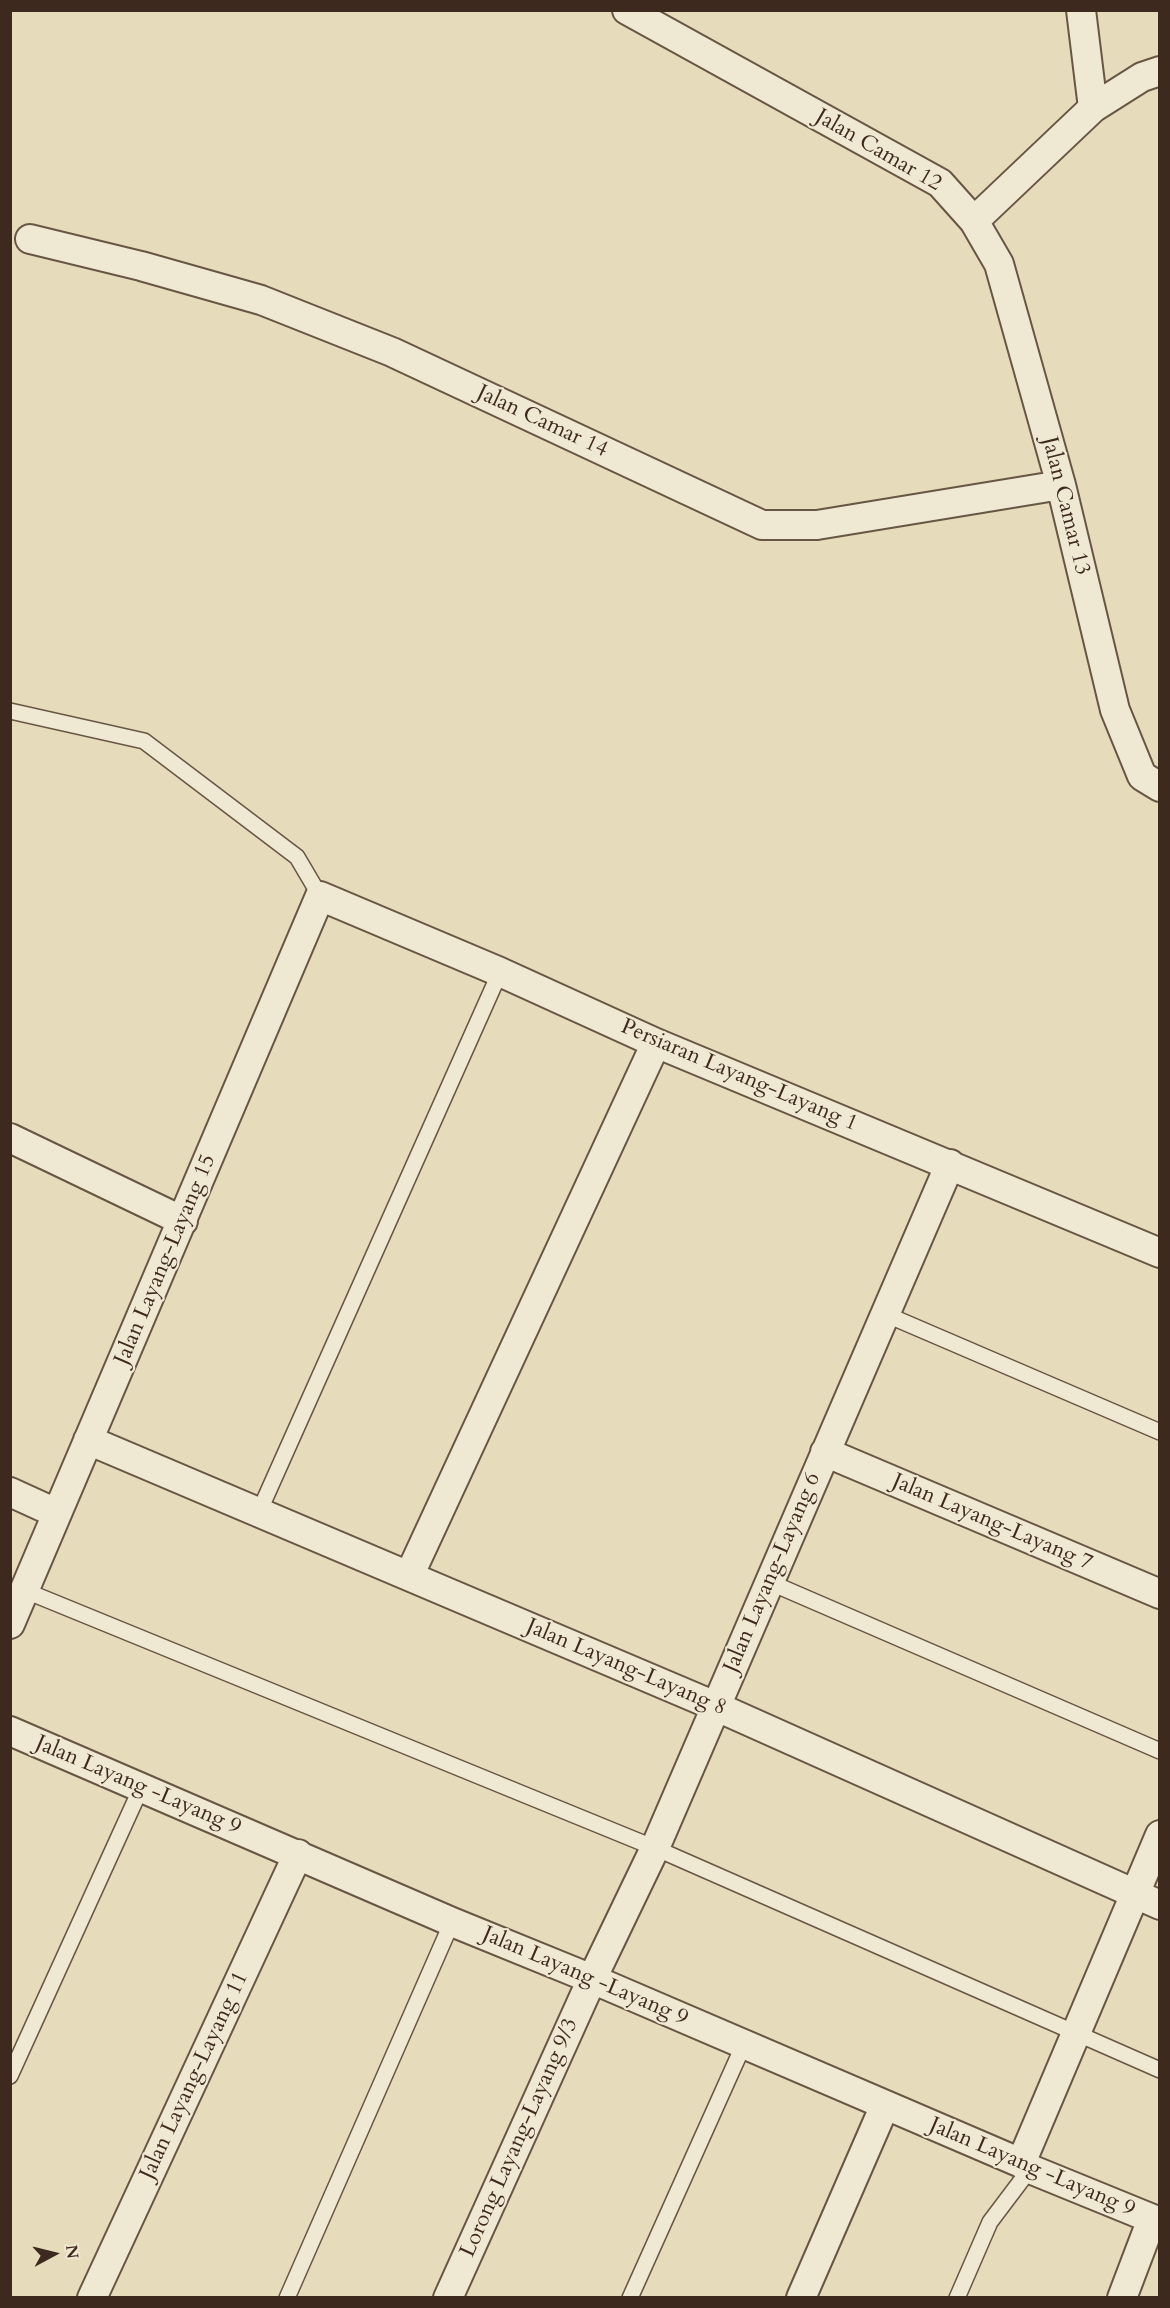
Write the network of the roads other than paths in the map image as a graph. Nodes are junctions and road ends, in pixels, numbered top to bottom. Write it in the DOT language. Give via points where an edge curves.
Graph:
graph roads {
  1 [pos="627,10"];
  2 [pos="1081,10"];
  3 [pos="1160,70"];
  4 [pos="1093,108"];
  5 [pos="974,221"];
  6 [pos="30,239"];
  7 [pos="1061,484"];
  8 [pos="10,711"];
  9 [pos="1160,787"];
  10 [pos="321,896"];
  11 [pos="500,972"];
  12 [pos="656,1043"];
  13 [pos="10,1138"];
  14 [pos="950,1164"];
  15 [pos="183,1221"];
  16 [pos="1160,1253"];
  17 [pos="885,1314"];
  18 [pos="1160,1432"];
  19 [pos="88,1440"];
  20 [pos="825,1452"];
  21 [pos="10,1492"];
  22 [pos="258,1512"];
  23 [pos="56,1513"];
  24 [pos="409,1576"];
  25 [pos="769,1582"];
  26 [pos="26,1591"];
  27 [pos="1160,1594"];
  28 [pos="10,1624"];
  29 [pos="715,1706"];
  30 [pos="10,1731"];
  31 [pos="1160,1751"];
  32 [pos="141,1788"];
  33 [pos="1160,1835"];
  34 [pos="654,1848"];
  35 [pos="298,1854"];
  36 [pos="1134,1893"];
  37 [pos="1160,1905"];
  38 [pos="452,1922"];
  39 [pos="592,1979"];
  40 [pos="1075,2034"];
  41 [pos="744,2044"];
  42 [pos="1160,2070"];
  43 [pos="10,2076"];
  44 [pos="885,2105"];
  45 [pos="1026,2166"];
  46 [pos="1156,2220"];
  47 [pos="92,2298"];
  48 [pos="287,2298"];
  49 [pos="448,2298"];
  50 [pos="630,2298"];
  51 [pos="801,2298"];
  52 [pos="957,2298"];
  53 [pos="1122,2298"];
  1 -- 5 [label="street, Jalan Camar 12" via="940,183"];
  2 -- 4 [label="street"];
  3 -- 4 [label="street"];
  4 -- 5 [label="street"];
  5 -- 7 [label="street, Jalan Camar 13" via="999,264"];
  6 -- 7 [label="street, Jalan Camar 14" via="250,297 305,318 392,352 762,525 817,525"];
  7 -- 9 [label="street, Jalan Camar 13" via="1115,710 1142,776"];
  8 -- 10 [label="lane" via="144,741 297,857"];
  10 -- 11 [label="street, Persiaran Layang-Layang 1"];
  10 -- 15 [label="street, Jalan Layang-Layang 15"];
  11 -- 12 [label="street, Persiaran Layang-Layang 1"];
  11 -- 22 [label="lane"];
  12 -- 14 [label="street, Persiaran Layang-Layang 1"];
  12 -- 24 [label="street"];
  13 -- 15 [label="street"];
  14 -- 16 [label="street, Persiaran Layang-Layang 1"];
  14 -- 17 [label="street, Jalan Layang-Layang 6"];
  15 -- 19 [label="street, Jalan Layang-Layang 15"];
  17 -- 18 [label="lane"];
  17 -- 20 [label="street, Jalan Layang-Layang 6"];
  19 -- 22 [label="street, Jalan Layang-Layang 8"];
  19 -- 23 [label="street, Jalan Layang-Layang 15"];
  20 -- 25 [label="street, Jalan Layang-Layang 6"];
  20 -- 27 [label="street, Jalan Layang-Layang 7"];
  21 -- 23 [label="street"];
  22 -- 24 [label="street, Jalan Layang-Layang 8"];
  23 -- 26 [label="street, Jalan Layang-Layang 15"];
  24 -- 29 [label="street, Jalan Layang-Layang 8"];
  25 -- 29 [label="street, Jalan Layang-Layang 6"];
  25 -- 31 [label="lane"];
  26 -- 28 [label="street, Jalan Layang-Layang 15"];
  26 -- 34 [label="lane"];
  29 -- 34 [label="street, Jalan Layang-Layang 6"];
  29 -- 36 [label="street, Jalan Layang-Layang 8"];
  30 -- 32 [label="street, Jalan Layang -Layang 9"];
  32 -- 35 [label="street, Jalan Layang -Layang 9"];
  32 -- 43 [label="lane"];
  33 -- 36 [label="street"];
  34 -- 39 [label="street, Jalan Layang-Layang 6"];
  34 -- 40 [label="lane"];
  35 -- 38 [label="street, Jalan Layang -Layang 9"];
  35 -- 47 [label="street, Jalan Layang-Layang 11"];
  36 -- 37 [label="street, Jalan Layang-Layang 8"];
  36 -- 40 [label="street"];
  38 -- 39 [label="street, Jalan Layang -Layang 9"];
  38 -- 48 [label="lane"];
  39 -- 41 [label="street, Jalan Layang -Layang 9"];
  39 -- 49 [label="street, Lorong Layang-Layang 9/3"];
  40 -- 42 [label="lane"];
  40 -- 45 [label="street"];
  41 -- 44 [label="street, Jalan Layang -Layang 9"];
  41 -- 50 [label="lane"];
  44 -- 45 [label="street, Jalan Layang -Layang 9"];
  44 -- 51 [label="street"];
  45 -- 46 [label="street, Jalan Layang -Layang 9"];
  45 -- 52 [label="lane" via="990,2222"];
  46 -- 53 [label="street"];
}
